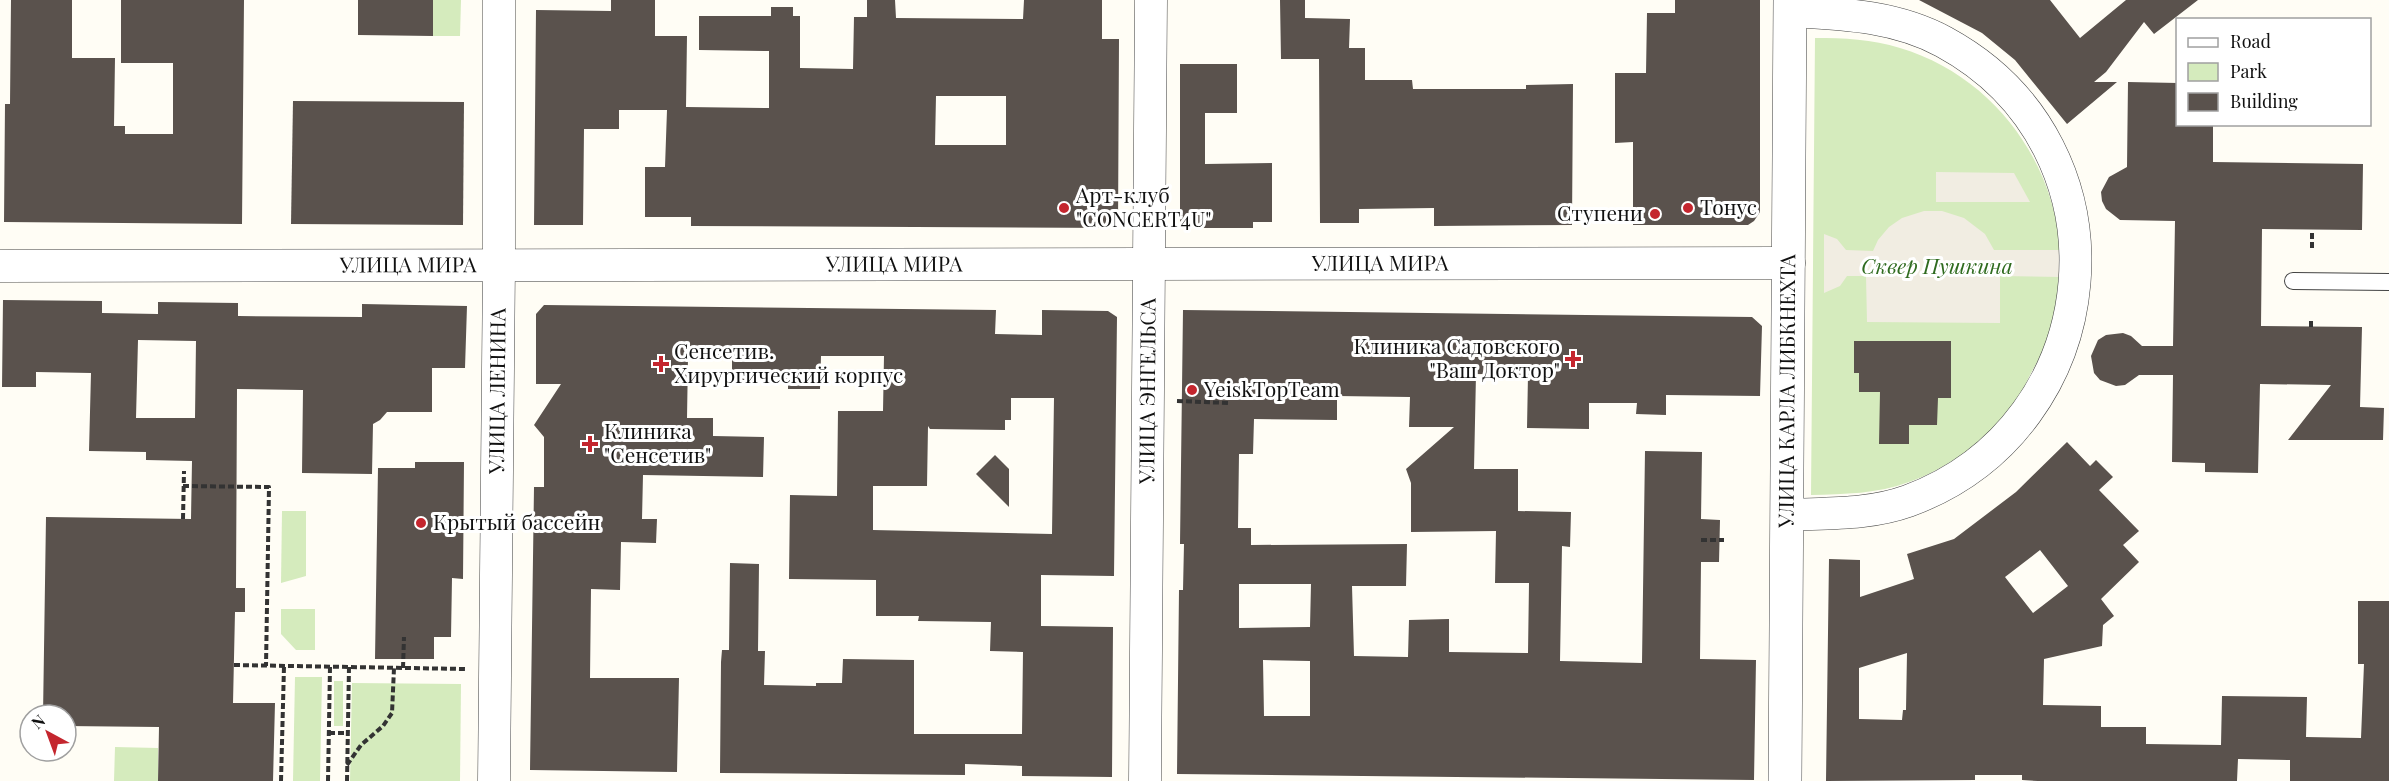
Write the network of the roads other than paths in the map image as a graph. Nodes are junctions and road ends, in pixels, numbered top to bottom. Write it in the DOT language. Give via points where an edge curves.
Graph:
graph roads {
  1 [pos="499,0"];
  2 [pos="1151,0"];
  3 [pos="1790,6"];
  4 [pos="1789,263"];
  5 [pos="1149,264"];
  6 [pos="499,265"];
  7 [pos="0,266"];
  8 [pos="2293,281"];
  9 [pos="2389,282"];
  10 [pos="1787,514"];
  11 [pos="494,781"];
  12 [pos="1145,781"];
  13 [pos="1785,781"];
  1 -- 6 [label="street, УЛИЦА ЛЕНИНА"];
  2 -- 5 [label="street, УЛИЦА ЭНГЕЛЬСА"];
  3 -- 4 [label="street, УЛИЦА КАРЛА ЛИБКНЕХТА"];
  3 -- 10 [label="street" via="1906,26 1945,43 1994,77 2036,126 2057,165 2073,220 2076,276 2067,331 2047,381 2021,421 1983,459 1940,487 1889,507 1868,512"];
  4 -- 5 [label="street, УЛИЦА МИРА"];
  4 -- 10 [label="street, УЛИЦА КАРЛА ЛИБКНЕХТА"];
  5 -- 6 [label="street, УЛИЦА МИРА"];
  5 -- 12 [label="street, УЛИЦА ЭНГЕЛЬСА"];
  6 -- 7 [label="street, УЛИЦА МИРА"];
  6 -- 11 [label="street, УЛИЦА ЛЕНИНА"];
  8 -- 9 [label="lane"];
  10 -- 13 [label="street, УЛИЦА КАРЛА ЛИБКНЕХТА"];
}
